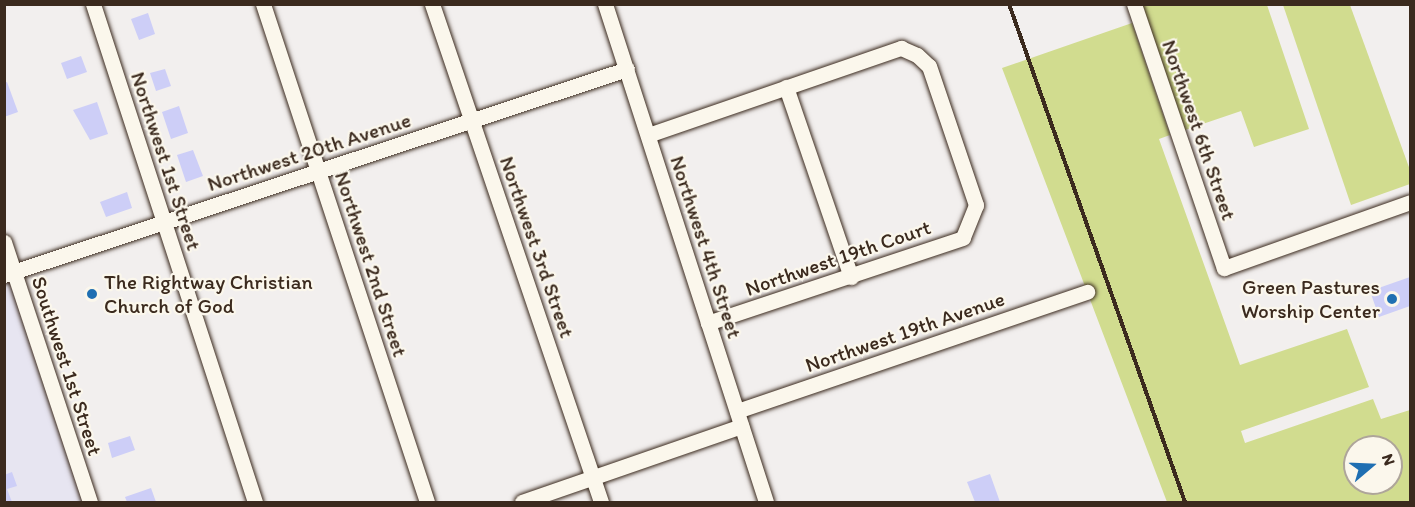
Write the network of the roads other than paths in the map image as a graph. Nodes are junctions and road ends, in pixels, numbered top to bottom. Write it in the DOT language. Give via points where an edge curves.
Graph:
graph roads {
  1 [pos="93,4"];
  2 [pos="263,4"];
  3 [pos="432,4"];
  4 [pos="605,4"];
  5 [pos="1134,4"];
  6 [pos="627,69"];
  7 [pos="786,87"];
  8 [pos="472,121"];
  9 [pos="648,135"];
  10 [pos="318,171"];
  11 [pos="1410,202"];
  12 [pos="164,222"];
  13 [pos="4,242"];
  14 [pos="9,273"];
  15 [pos="851,277"];
  16 [pos="1087,292"];
  17 [pos="708,323"];
  18 [pos="739,418"];
  19 [pos="593,478"];
  20 [pos="90,502"];
  21 [pos="255,502"];
  22 [pos="427,502"];
  23 [pos="522,502"];
  24 [pos="601,502"];
  25 [pos="766,502"];
  1 -- 12 [label="street, Northwest 1st Street"];
  2 -- 10 [label="street, Northwest 2nd Street"];
  3 -- 8 [label="street, Northwest 3rd Street"];
  4 -- 6 [label="street, Northwest 4th Street"];
  5 -- 11 [label="street, Northwest 6th Street" via="1224,268"];
  6 -- 8 [label="street, Northwest 20th Avenue"];
  6 -- 9 [label="street, Northwest 4th Street"];
  7 -- 9 [label="street"];
  7 -- 15 [label="street"];
  7 -- 15 [label="street, Northwest 19th Court" via="901,48 929,66 976,205 972,222 963,238"];
  8 -- 10 [label="street, Northwest 20th Avenue"];
  8 -- 19 [label="street, Northwest 3rd Street"];
  9 -- 17 [label="street, Northwest 4th Street"];
  10 -- 12 [label="street, Northwest 20th Avenue"];
  10 -- 22 [label="street, Northwest 2nd Street"];
  12 -- 14 [label="street, Northwest 20th Avenue"];
  12 -- 21 [label="street, Northwest 1st Street"];
  13 -- 14 [label="street, Southwest 1st Street"];
  14 -- 20 [label="street, Southwest 1st Street"];
  15 -- 17 [label="street, Northwest 19th Court"];
  16 -- 18 [label="street, Northwest 19th Avenue"];
  17 -- 18 [label="street, Northwest 4th Street"];
  18 -- 19 [label="street, Northwest 19th Avenue"];
  18 -- 25 [label="street, Northwest 4th Street"];
  19 -- 23 [label="street, Northwest 19th Avenue"];
  19 -- 24 [label="street, Northwest 3rd Street"];
}
